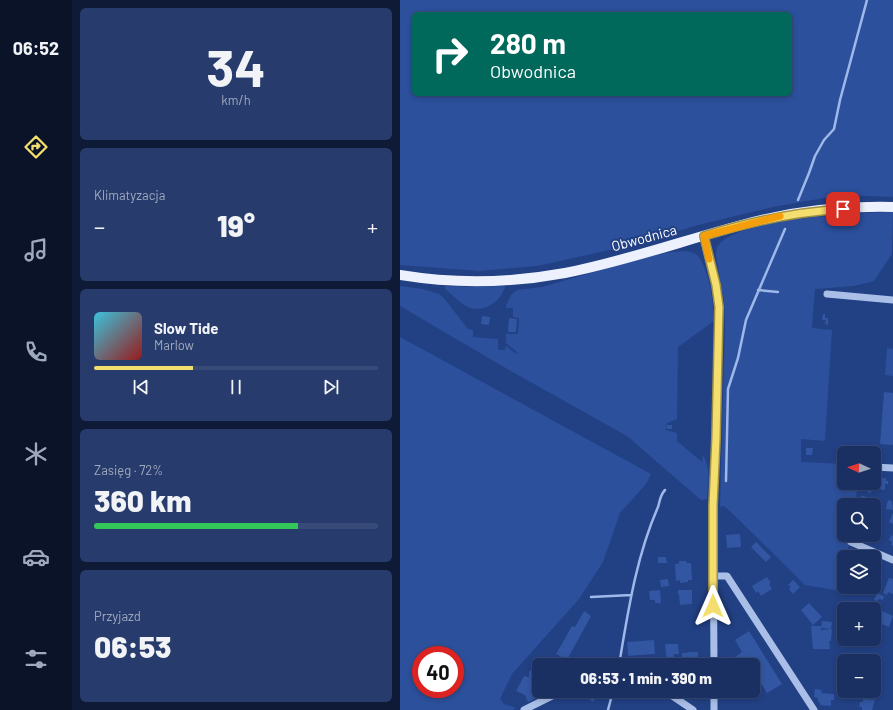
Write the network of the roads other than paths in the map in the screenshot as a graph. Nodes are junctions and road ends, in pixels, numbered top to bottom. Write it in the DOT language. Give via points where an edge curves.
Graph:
graph roads {
  1 [pos="893,207"];
  2 [pos="704,236"];
  3 [pos="400,275"];
  4 [pos="827,294"];
  5 [pos="893,300"];
  6 [pos="881,467"];
  7 [pos="893,468"];
  8 [pos="851,542"];
  9 [pos="893,560"];
  10 [pos="713,576"];
  11 [pos="714,658"];
  12 [pos="548,698"];
  13 [pos="675,698"];
  14 [pos="714,698"];
  15 [pos="524,710"];
  16 [pos="693,710"];
  17 [pos="714,710"];
  18 [pos="814,710"];
  1 -- 2 [label="main road, Obwodnica" via="798,213"];
  2 -- 3 [label="main road, Obwodnica" via="599,265 537,277 471,281"];
  2 -- 10 [label="street" via="719,307"];
  4 -- 5 [label="street"];
  6 -- 7 [label="street"];
  8 -- 9 [label="street"];
  10 -- 11 [label="street"];
  10 -- 18 [label="street" via="727,576"];
  12 -- 15 [label="street"];
  13 -- 16 [label="street"];
  14 -- 17 [label="street"];
}
